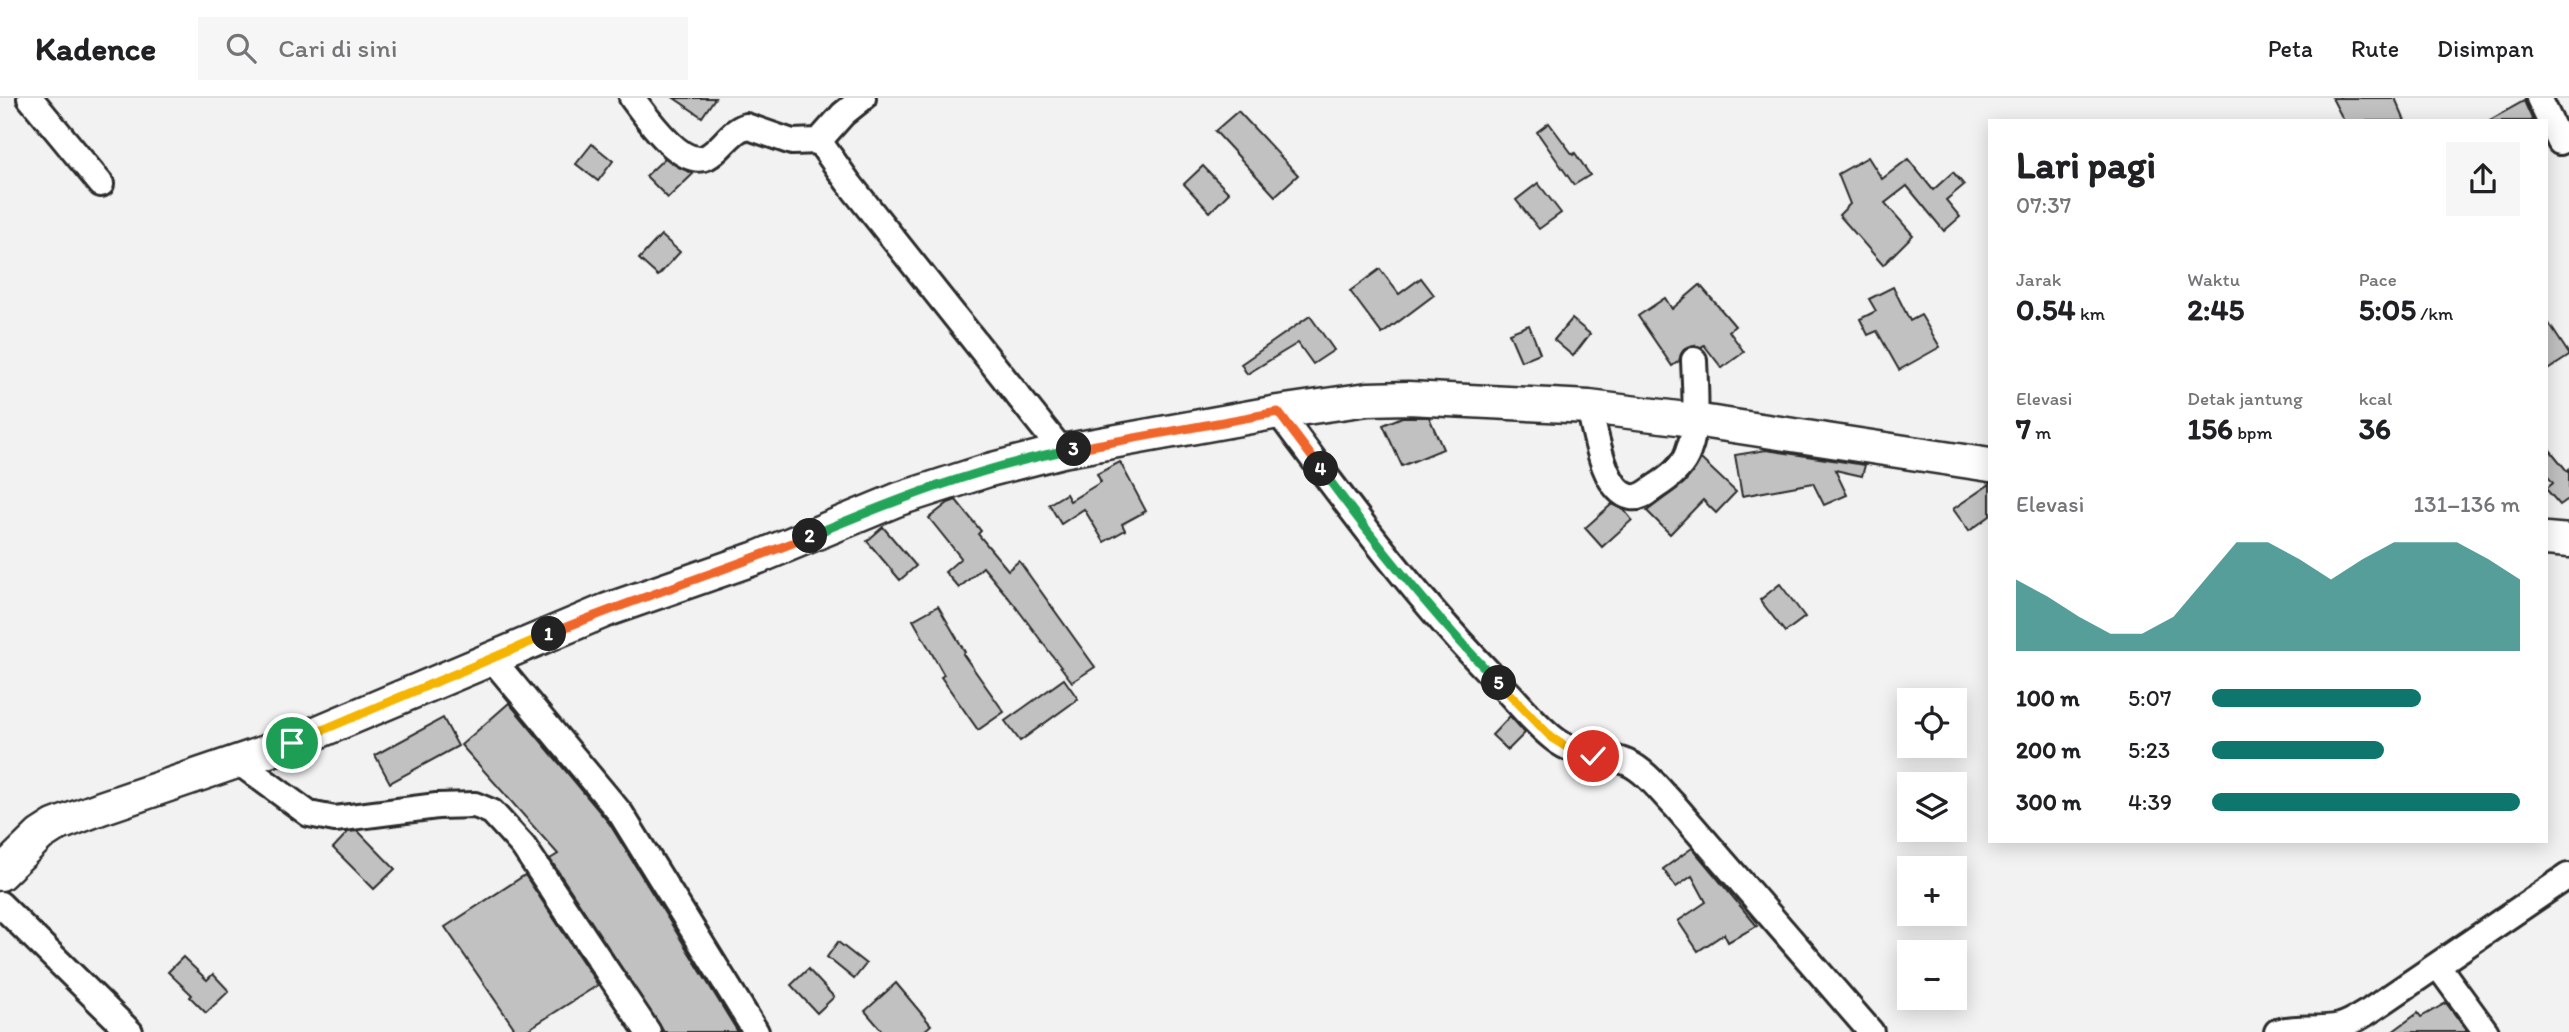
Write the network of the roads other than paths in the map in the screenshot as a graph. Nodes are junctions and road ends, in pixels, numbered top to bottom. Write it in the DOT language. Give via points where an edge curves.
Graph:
graph roads {
  1 [pos="30,98"];
  2 [pos="632,98"];
  3 [pos="863,98"];
  4 [pos="2539,98"];
  5 [pos="2548,119"];
  6 [pos="2548,119"];
  7 [pos="818,141"];
  8 [pos="2558,143"];
  9 [pos="101,184"];
  10 [pos="1694,360"];
  11 [pos="1589,407"];
  12 [pos="1278,412"];
  13 [pos="1695,420"];
  14 [pos="1062,451"];
  15 [pos="1988,465"];
  16 [pos="2548,539"];
  17 [pos="2569,541"];
  18 [pos="492,659"];
  19 [pos="237,761"];
  20 [pos="0,874"];
  21 [pos="2568,876"];
  22 [pos="0,904"];
  23 [pos="2438,966"];
  24 [pos="130,1032"];
  25 [pos="648,1032"];
  26 [pos="756,1032"];
  27 [pos="1871,1032"];
  28 [pos="2277,1032"];
  29 [pos="2486,1032"];
  1 -- 9 [label="street"];
  2 -- 7 [label="street" via="674,147 696,159 706,157 746,126 792,142"];
  3 -- 7 [label="street"];
  4 -- 5 [label="street"];
  6 -- 8 [label="street"];
  7 -- 14 [label="street"];
  10 -- 13 [label="street"];
  11 -- 12 [label="main road" via="1408,397"];
  11 -- 13 [label="main road"];
  11 -- 13 [label="street" via="1603,464 1623,493 1631,497 1640,497 1676,471 1688,453"];
  12 -- 14 [label="main road"];
  12 -- 27 [label="street" via="1461,644 1552,738 1571,750 1630,763 1645,776"];
  13 -- 15 [label="main road"];
  14 -- 18 [label="main road" via="899,499 759,556 607,610"];
  16 -- 17 [label="main road"];
  18 -- 19 [label="main road" via="292,743"];
  18 -- 26 [label="street" via="621,814"];
  19 -- 20 [label="main road" via="54,826"];
  19 -- 25 [label="street" via="309,814 322,817 437,806 475,805 492,812 523,846"];
  21 -- 23 [label="street"];
  22 -- 24 [label="street"];
  23 -- 28 [label="street" via="2343,1025"];
  23 -- 29 [label="street"];
}
